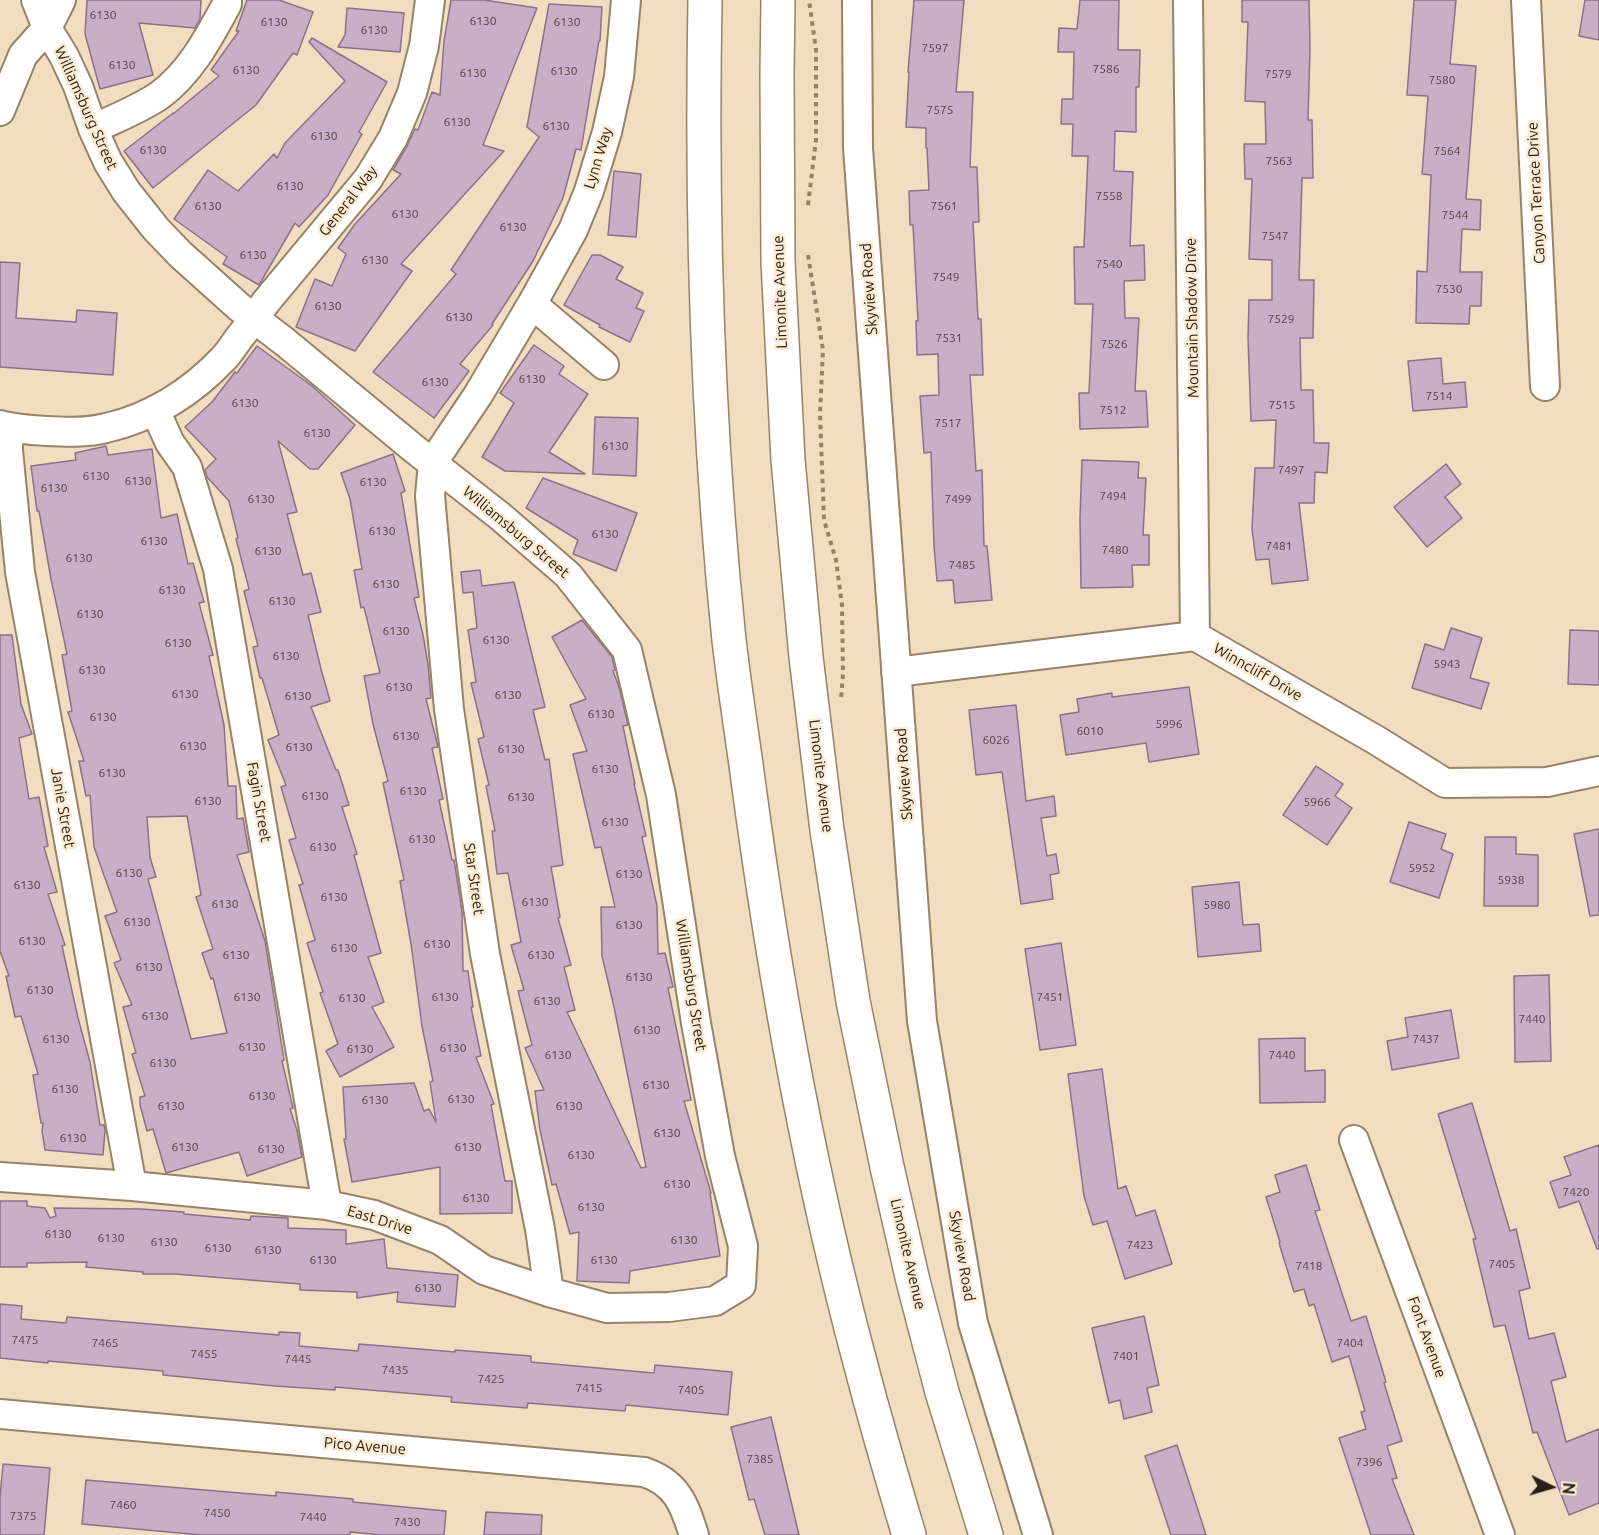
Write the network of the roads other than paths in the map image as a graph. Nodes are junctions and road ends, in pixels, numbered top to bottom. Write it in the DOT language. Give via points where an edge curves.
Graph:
graph roads {
  1 [pos="36,0"];
  2 [pos="61,0"];
  3 [pos="227,0"];
  4 [pos="430,0"];
  5 [pos="626,0"];
  6 [pos="705,0"];
  7 [pos="778,0"];
  8 [pos="857,0"];
  9 [pos="1188,0"];
  10 [pos="1526,0"];
  11 [pos="47,28"];
  12 [pos="0,111"];
  13 [pos="93,129"];
  14 [pos="532,304"];
  15 [pos="255,319"];
  16 [pos="604,365"];
  17 [pos="1545,386"];
  18 [pos="155,410"];
  19 [pos="4,426"];
  20 [pos="433,462"];
  21 [pos="1195,636"];
  22 [pos="896,672"];
  23 [pos="1599,771"];
  24 [pos="1354,1140"];
  25 [pos="0,1177"];
  26 [pos="132,1186"];
  27 [pos="327,1205"];
  28 [pos="741,1285"];
  29 [pos="549,1292"];
  30 [pos="0,1414"];
  31 [pos="694,1535"];
  32 [pos="909,1535"];
  33 [pos="986,1535"];
  34 [pos="1038,1535"];
  35 [pos="1500,1535"];
  1 -- 11 [label="street, Williamsburg Street"];
  2 -- 11 [label="street"];
  3 -- 13 [label="street" via="207,42 183,75 160,95"];
  4 -- 15 [label="street, General Way" via="412,93 393,138 368,179"];
  5 -- 14 [label="street, Lynn Way" via="619,77 608,132 573,230"];
  6 -- 32 [label="main road" via="706,308 731,654 759,861 806,1129 859,1360"];
  7 -- 33 [label="main road, Limonite Avenue" via="778,261 788,460 827,830 853,1000 908,1259 942,1392"];
  8 -- 22 [label="street, Skyview Road" via="858,148"];
  9 -- 21 [label="street, Mountain Shadow Drive"];
  10 -- 17 [label="street, Canyon Terrace Drive"];
  11 -- 12 [label="street" via="23,55"];
  11 -- 13 [label="street, Williamsburg Street" via="78,86"];
  13 -- 15 [label="street, Williamsburg Street" via="126,191 156,229 195,269"];
  14 -- 16 [label="street"];
  14 -- 20 [label="street, Lynn Way"];
  15 -- 18 [label="street, General Way" via="203,380"];
  15 -- 20 [label="street, Williamsburg Street"];
  18 -- 19 [label="street, General Way" via="104,429 59,432"];
  18 -- 27 [label="street, Fagin Street" via="170,443 187,467 218,569"];
  19 -- 26 [label="street, Janie Street" via="20,572"];
  20 -- 28 [label="street, Williamsburg Street" via="568,575 627,650 661,795 720,1156 743,1246"];
  20 -- 29 [label="street, Star Street" via="430,496 449,709 485,954"];
  21 -- 22 [label="street"];
  21 -- 23 [label="street, Winncliff Drive" via="1445,783 1547,782"];
  22 -- 34 [label="street, Skyview Road" via="922,1021 973,1323"];
  24 -- 35 [label="street, Font Avenue"];
  25 -- 26 [label="street, East Drive"];
  26 -- 27 [label="street, East Drive"];
  27 -- 29 [label="street, East Drive" via="374,1215 440,1240 484,1270"];
  28 -- 29 [label="street, East Drive" via="715,1301 669,1307 607,1308"];
  30 -- 31 [label="street, Pico Avenue" via="644,1472 669,1484 680,1498"];
}
